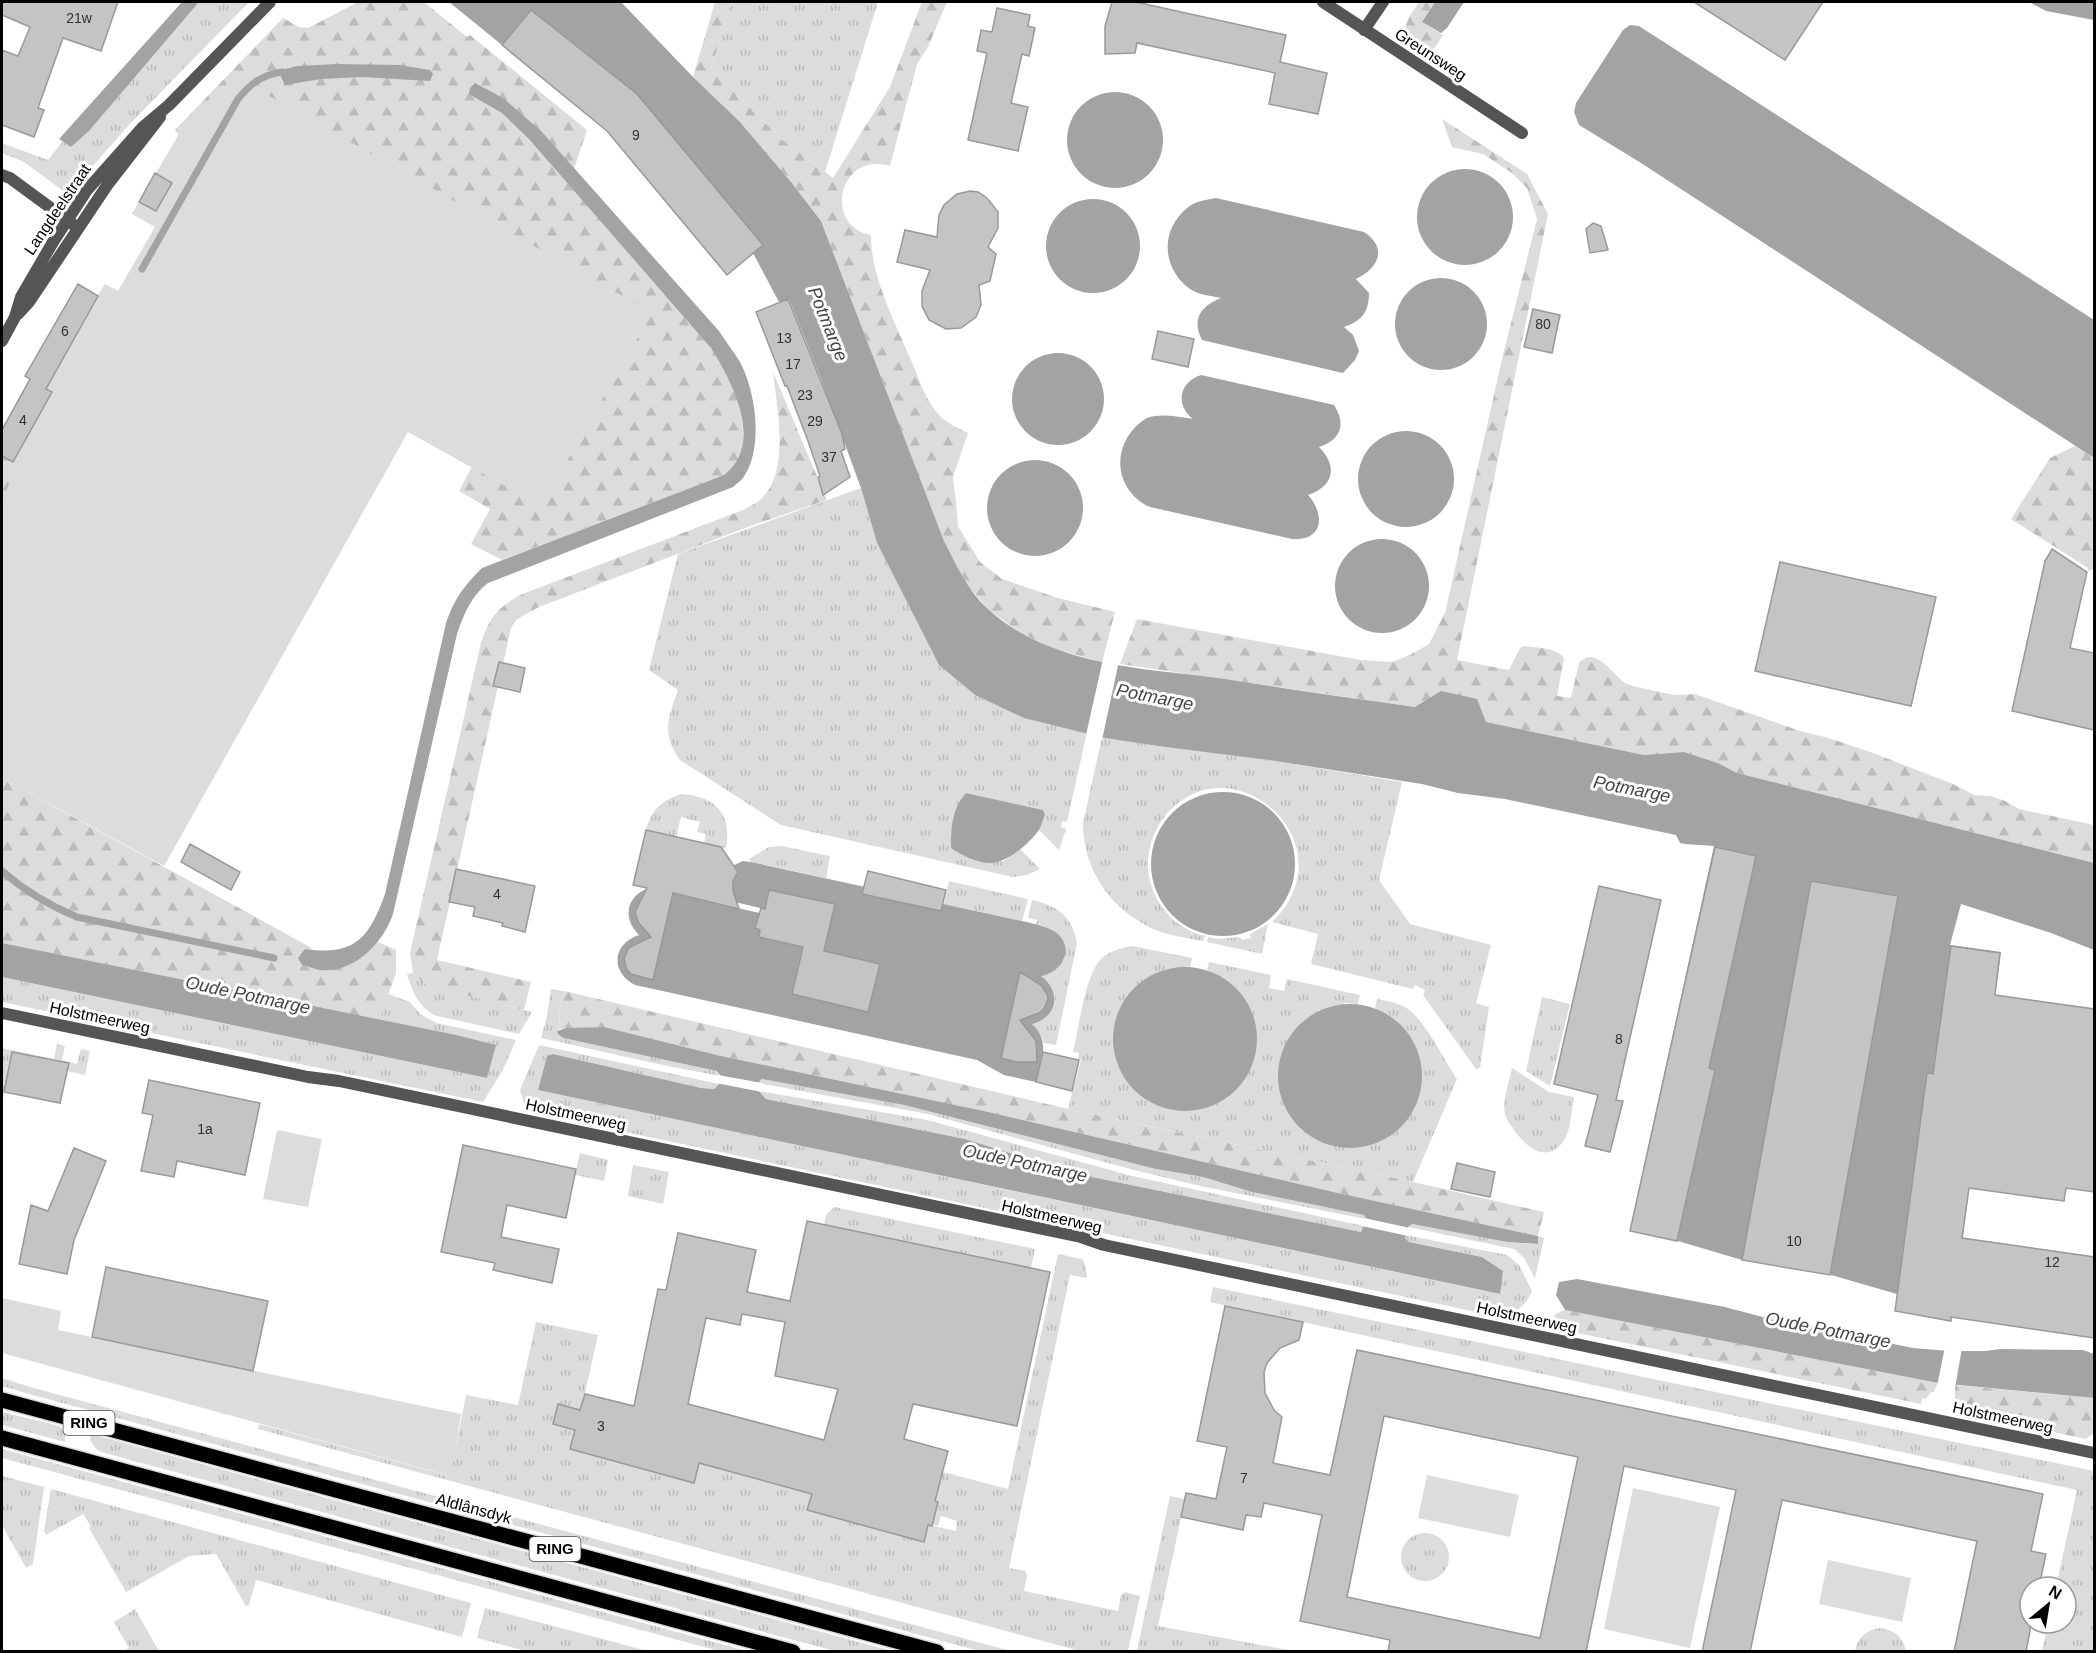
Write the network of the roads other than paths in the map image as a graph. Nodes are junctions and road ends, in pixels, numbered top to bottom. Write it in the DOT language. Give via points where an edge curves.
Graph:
graph roads {
  1 [pos="270,2"];
  2 [pos="1323,2"];
  3 [pos="1383,2"];
  4 [pos="1364,30"];
  5 [pos="169,105"];
  6 [pos="1522,133"];
  7 [pos="2,175"];
  8 [pos="67,220"];
  9 [pos="78,228"];
  10 [pos="15,317"];
  11 [pos="2,341"];
  12 [pos="2,1013"];
  13 [pos="2,1400"];
  14 [pos="2,1438"];
  15 [pos="2094,1453"];
  16 [pos="793,1652"];
  17 [pos="937,1652"];
  1 -- 5 [label="street, Langdeelstraat"];
  2 -- 4 [label="street, Greunsweg"];
  3 -- 4 [label="street"];
  4 -- 6 [label="street, Greunsweg"];
  5 -- 8 [label="street, Langdeelstraat" via="109,162"];
  5 -- 9 [label="street, Langdeelstraat"];
  7 -- 8 [label="street"];
  8 -- 9 [label="street"];
  8 -- 10 [label="street, Langdeelstraat" via="21,297"];
  9 -- 10 [label="street, Langdeelstraat"];
  10 -- 11 [label="street, Langdeelstraat"];
  12 -- 15 [label="street, Holstmeerweg"];
  13 -- 17 [label="main road, Aldlânsdyk / RING"];
  14 -- 16 [label="main road, RING"];
}
